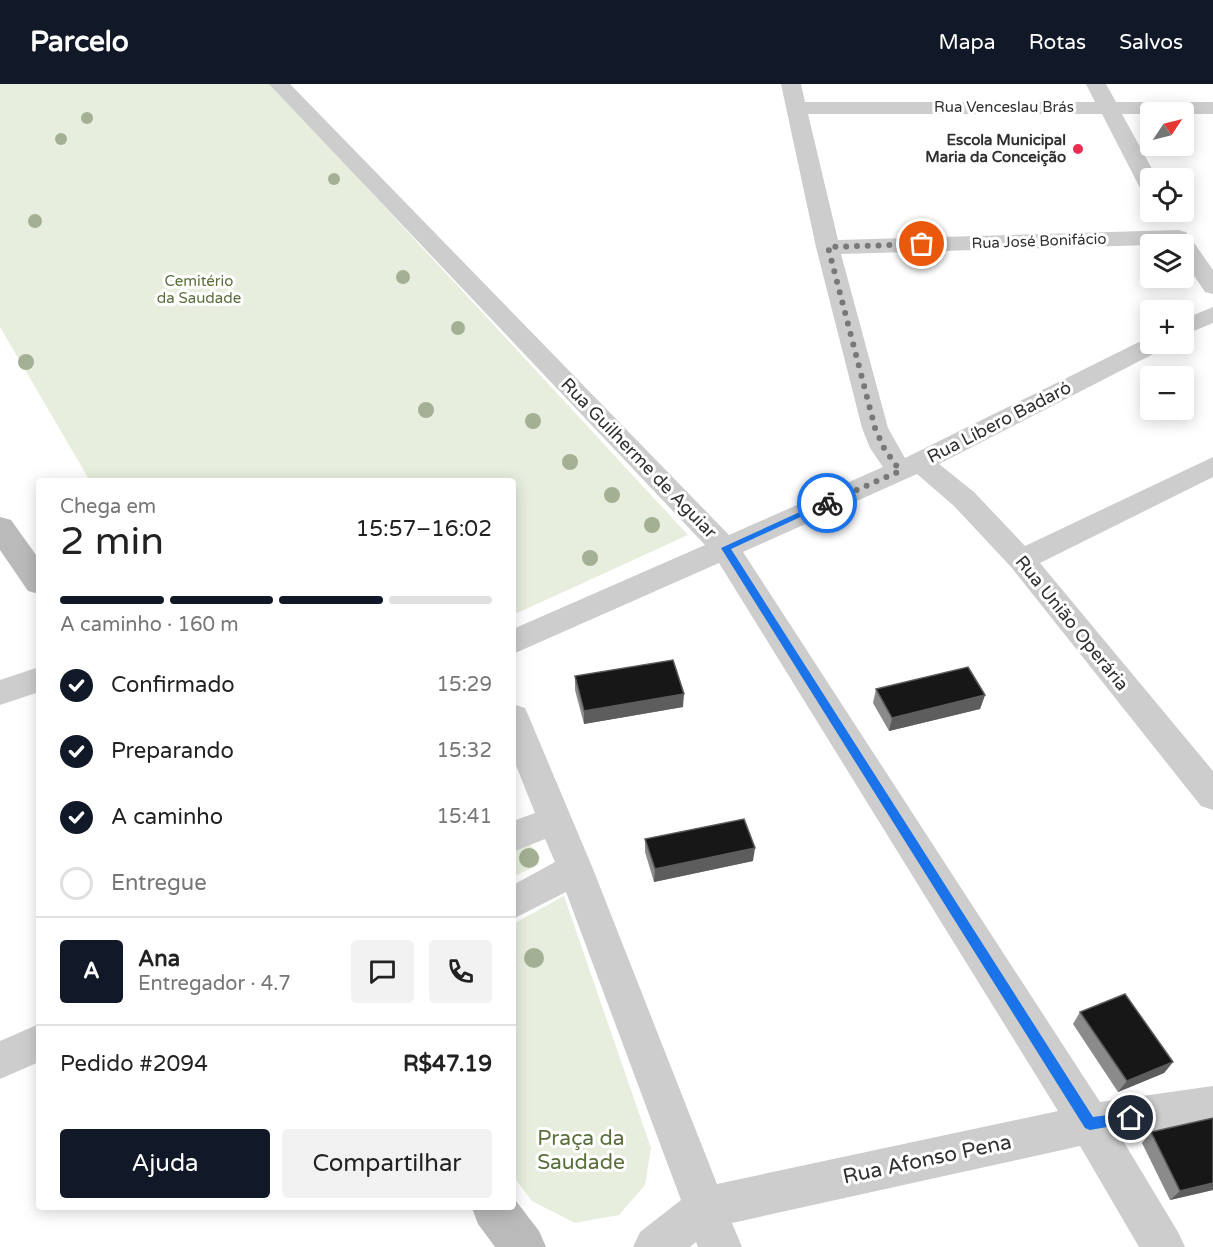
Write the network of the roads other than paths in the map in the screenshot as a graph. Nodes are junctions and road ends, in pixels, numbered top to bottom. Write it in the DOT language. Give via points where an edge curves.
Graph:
graph roads {
  1 [pos="279,84"];
  2 [pos="791,84"];
  3 [pos="1096,84"];
  4 [pos="1108,107"];
  5 [pos="796,108"];
  6 [pos="1213,108"];
  7 [pos="1140,168"];
  8 [pos="1140,238"];
  9 [pos="828,247"];
  10 [pos="1194,259"];
  11 [pos="1213,287"];
  12 [pos="1213,314"];
  13 [pos="1194,323"];
  14 [pos="1140,351"];
  15 [pos="910,466"];
  16 [pos="1202,471"];
  17 [pos="1213,497"];
  18 [pos="0,527"];
  19 [pos="725,548"];
  20 [pos="1021,560"];
  21 [pos="36,580"];
  22 [pos="516,641"];
  23 [pos="36,680"];
  24 [pos="0,693"];
  25 [pos="516,725"];
  26 [pos="1213,796"];
  27 [pos="554,820"];
  28 [pos="516,836"];
  29 [pos="575,869"];
  30 [pos="516,901"];
  31 [pos="36,1043"];
  32 [pos="0,1060"];
  33 [pos="1213,1107"];
  34 [pos="1090,1124"];
  35 [pos="705,1208"];
  36 [pos="495,1210"];
  37 [pos="523,1247"];
  38 [pos="655,1247"];
  39 [pos="720,1247"];
  40 [pos="1163,1247"];
  1 -- 19 [label="street, Rua Guilherme de Aguiar"];
  2 -- 5 [label="street, Rua União Operária"];
  3 -- 4 [label="street"];
  4 -- 5 [label="street, Rua Venceslau Brás"];
  4 -- 6 [label="street, Rua Venceslau Brás"];
  4 -- 7 [label="street"];
  5 -- 9 [label="street, Rua União Operária"];
  8 -- 9 [label="street, Rua José Bonifácio"];
  9 -- 15 [label="street, Rua União Operária" via="875,428 884,448"];
  10 -- 11 [label="street"];
  12 -- 13 [label="street"];
  14 -- 15 [label="street, Rua Líbero Badaró"];
  15 -- 19 [label="street, Rua Líbero Badaró"];
  15 -- 20 [label="street, Rua União Operária" via="964,500"];
  16 -- 17 [label="street"];
  16 -- 20 [label="street"];
  18 -- 21 [label="street"];
  19 -- 22 [label="street, Rua Líbero Badaró"];
  19 -- 34 [label="street, Rua Guilherme de Aguiar"];
  20 -- 26 [label="street, Rua União Operária"];
  23 -- 24 [label="street"];
  25 -- 27 [label="street"];
  27 -- 28 [label="street"];
  27 -- 29 [label="street"];
  29 -- 30 [label="street"];
  29 -- 35 [label="street"];
  31 -- 32 [label="street"];
  33 -- 34 [label="street, Rua Afonso Pena"];
  34 -- 35 [label="street, Rua Afonso Pena"];
  34 -- 40 [label="street, Rua Guilherme de Aguiar"];
  35 -- 38 [label="street, Rua Afonso Pena"];
  35 -- 39 [label="street"];
  36 -- 37 [label="street"];
}
